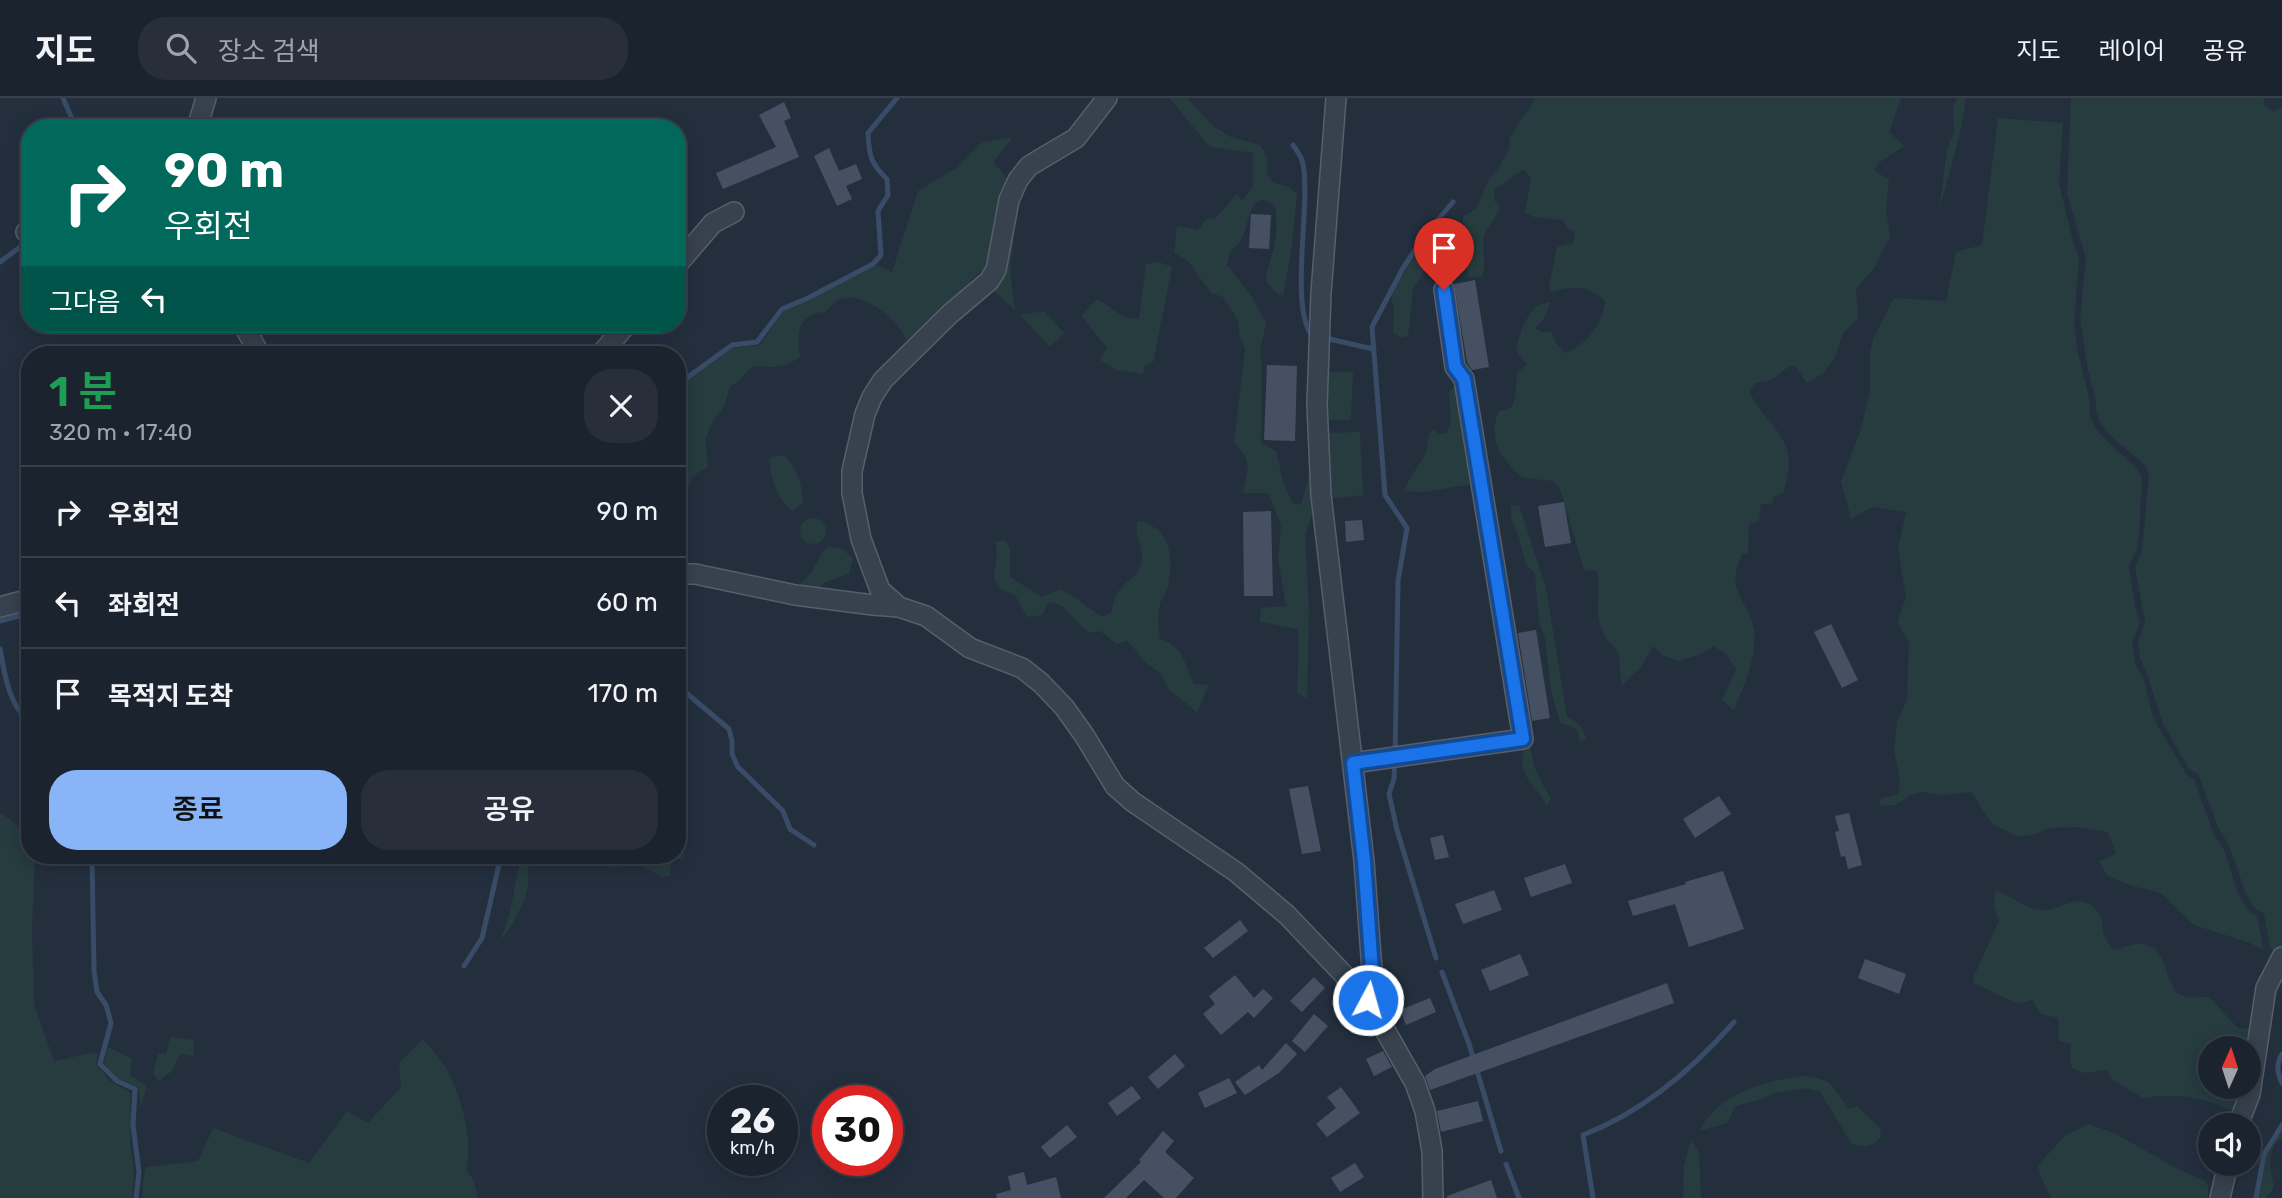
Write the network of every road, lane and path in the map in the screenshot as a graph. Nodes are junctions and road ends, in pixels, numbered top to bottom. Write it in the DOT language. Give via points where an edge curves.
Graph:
graph roads {
  1 [pos="206,98"];
  2 [pos="1107,98"];
  3 [pos="1336,98"];
  4 [pos="200,119"];
  5 [pos="734,212"];
  6 [pos="686,254"];
  7 [pos="1444,290"];
  8 [pos="686,574"];
  9 [pos="21,601"];
  10 [pos="0,607"];
  11 [pos="899,607"];
  12 [pos="1353,763"];
  13 [pos="2282,957"];
  14 [pos="1368,1000"];
  15 [pos="2243,1113"];
  16 [pos="2225,1176"];
  17 [pos="1433,1198"];
  18 [pos="2220,1198"];
  1 -- 4 [label="street"];
  2 -- 11 [label="street" via="1076,138 1029,166 1018,180 1009,200 996,270 989,281 883,380 865,414 852,471 852,493 861,539 880,590"];
  3 -- 12 [label="street" via="1317,404 1321,495"];
  5 -- 6 [label="street" via="713,223"];
  7 -- 12 [label="street" via="1455,367 1464,379 1523,739"];
  8 -- 11 [label="street" via="795,595"];
  9 -- 10 [label="street"];
  11 -- 14 [label="street" via="926,616 970,648 1022,668 1041,683 1064,707 1115,786 1236,872 1287,915"];
  12 -- 14 [label="street" via="1372,970"];
  13 -- 15 [label="street" via="2266,988 2250,1094"];
  14 -- 17 [label="street" via="1415,1083 1425,1111"];
  16 -- 18 [label="street"];
}
